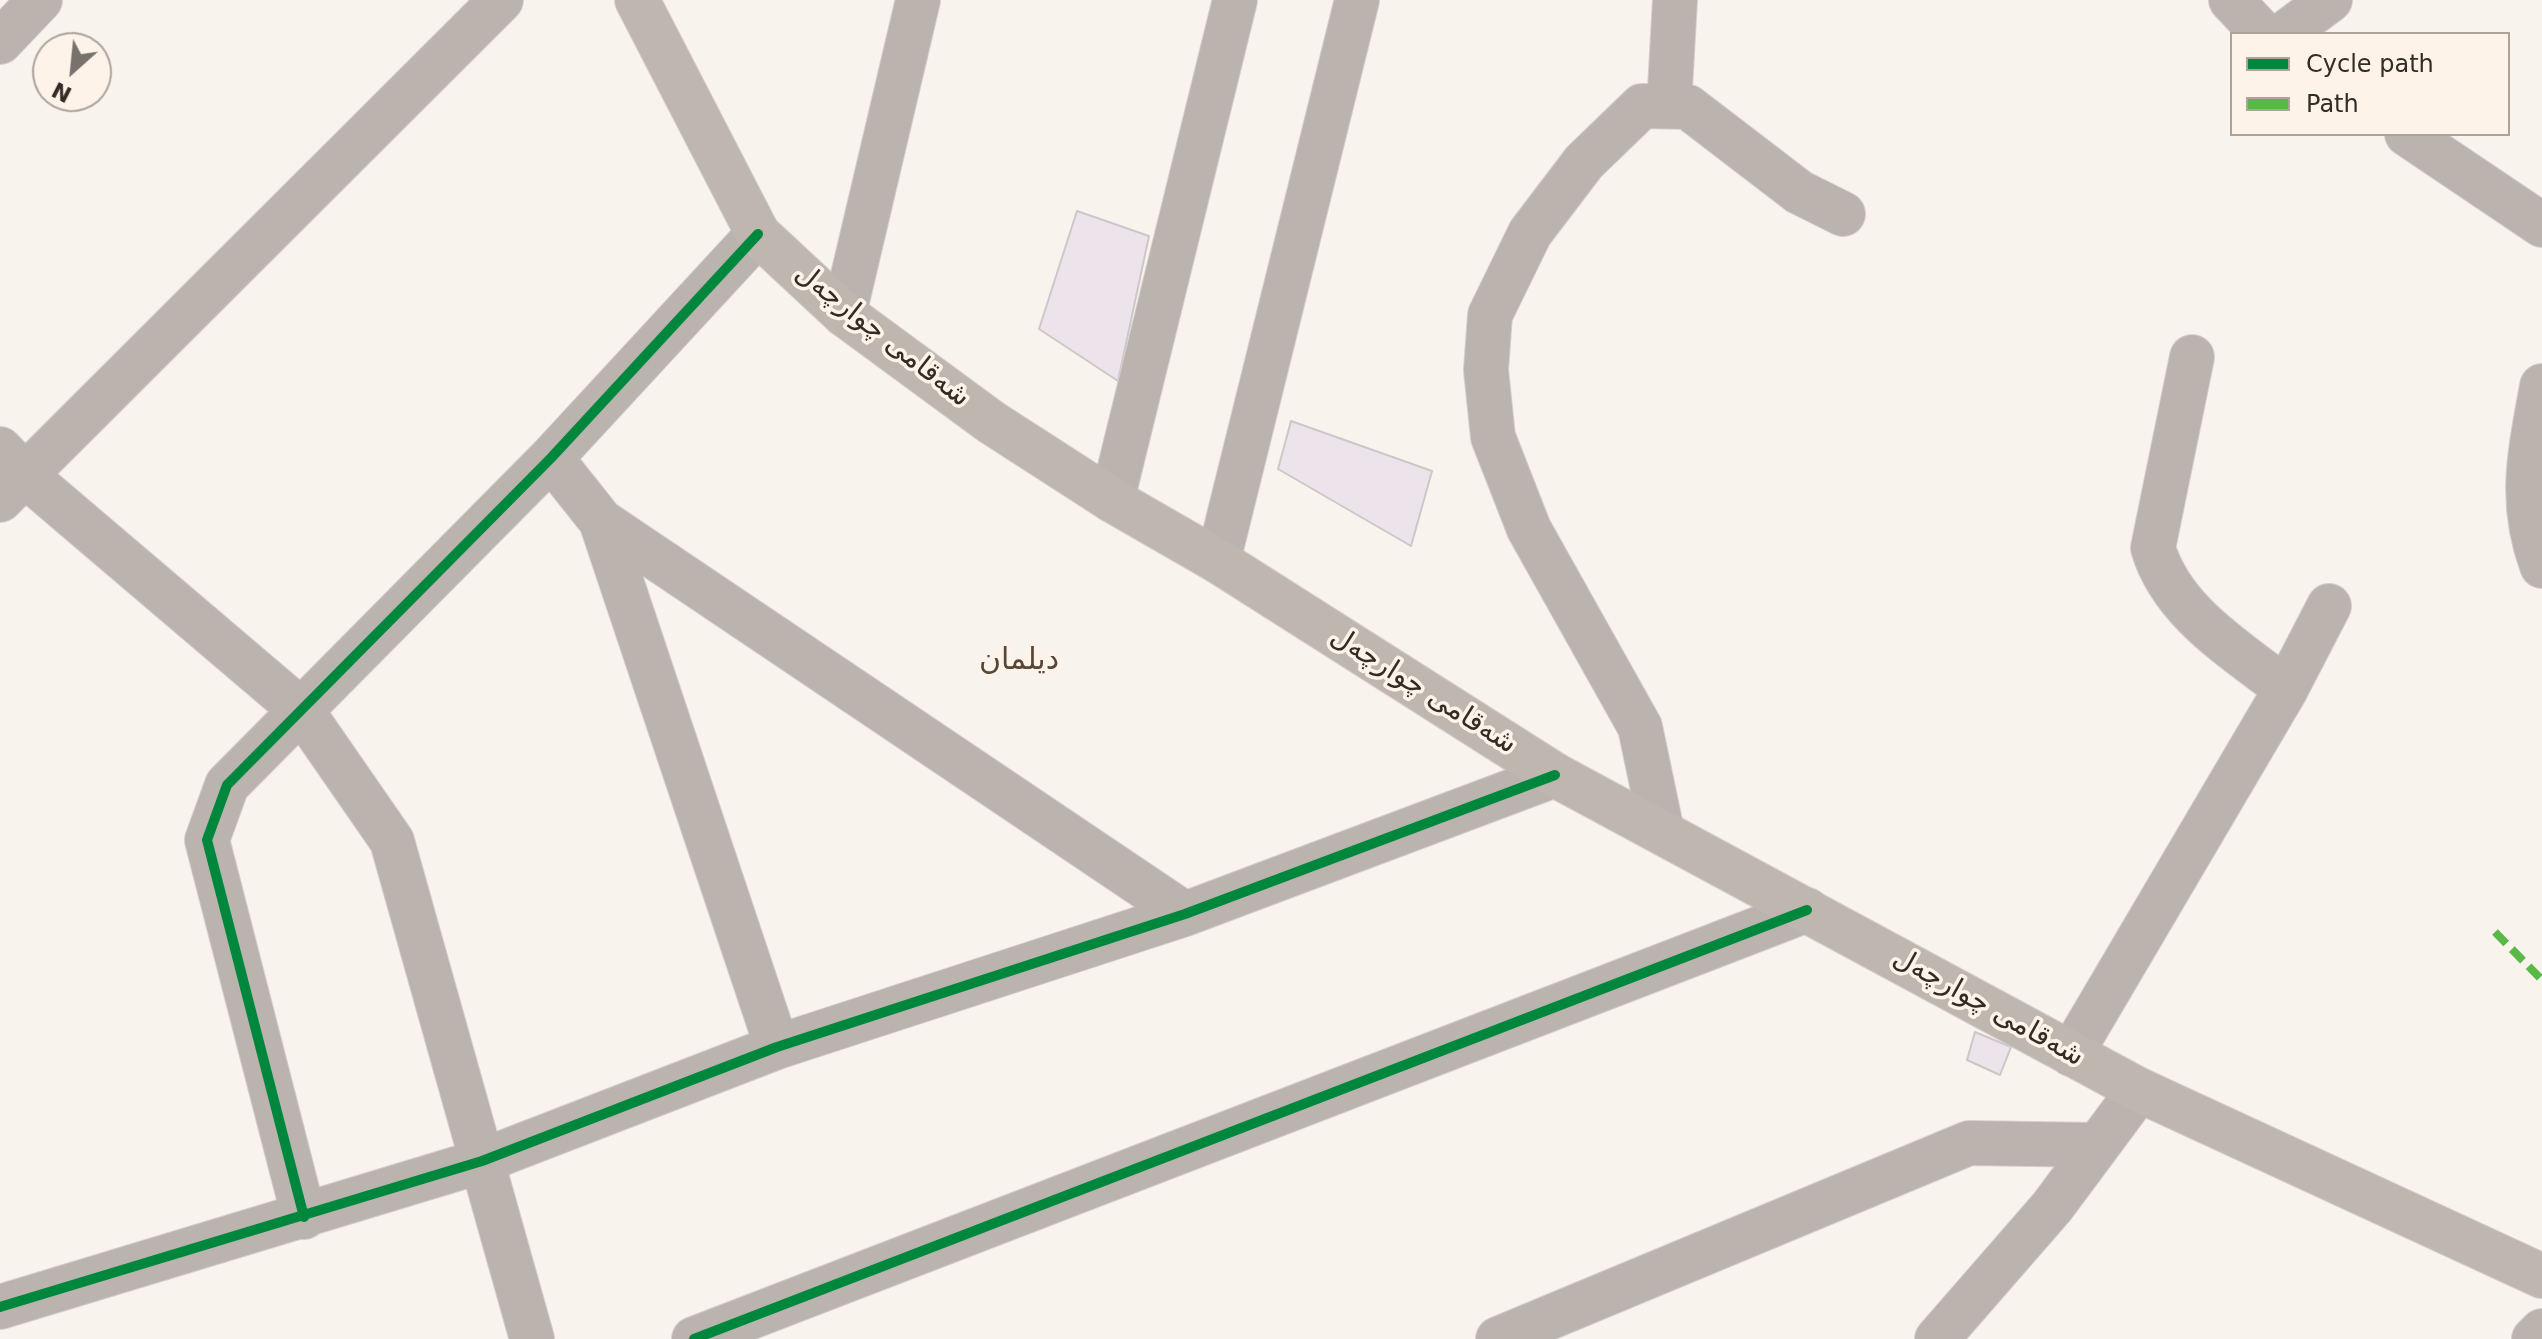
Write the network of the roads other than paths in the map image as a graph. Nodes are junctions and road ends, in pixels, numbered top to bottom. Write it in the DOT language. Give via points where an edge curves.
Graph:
graph roads {
  1 [pos="40,0"];
  2 [pos="501,0"];
  3 [pos="637,0"];
  4 [pos="918,0"];
  5 [pos="1235,0"];
  6 [pos="1357,0"];
  7 [pos="1675,0"];
  8 [pos="2231,0"];
  9 [pos="2330,0"];
  10 [pos="2261,32"];
  11 [pos="2287,32"];
  12 [pos="0,42"];
  13 [pos="1669,106"];
  14 [pos="2410,136"];
  15 [pos="1843,214"];
  16 [pos="2542,225"];
  17 [pos="758,234"];
  18 [pos="844,314"];
  19 [pos="2192,357"];
  20 [pos="2542,386"];
  21 [pos="551,458"];
  22 [pos="9,475"];
  23 [pos="1112,500"];
  24 [pos="601,521"];
  25 [pos="1218,561"];
  26 [pos="2542,566"];
  27 [pos="2329,606"];
  28 [pos="2286,689"];
  29 [pos="302,711"];
  30 [pos="1555,775"];
  31 [pos="1662,832"];
  32 [pos="1807,910"];
  33 [pos="1185,914"];
  34 [pos="777,1047"];
  35 [pos="2071,1054"];
  36 [pos="2139,1090"];
  37 [pos="2096,1145"];
  38 [pos="482,1161"];
  39 [pos="304,1217"];
  40 [pos="2542,1276"];
  41 [pos="0,1307"];
  42 [pos="2542,1331"];
  43 [pos="532,1339"];
  44 [pos="694,1339"];
  45 [pos="1498,1339"];
  46 [pos="1937,1339"];
  47 [pos="2534,1339"];
  1 -- 12 [label="street"];
  2 -- 22 [label="street"];
  3 -- 17 [label="main road, شەقامی چوارچەل"];
  4 -- 18 [label="street"];
  5 -- 23 [label="street"];
  6 -- 25 [label="street"];
  7 -- 13 [label="street"];
  8 -- 10 [label="street"];
  9 -- 11 [label="street"];
  13 -- 15 [label="street" via="1688,107 1799,192"];
  13 -- 31 [label="street" via="1642,106 1584,162 1530,233 1490,315 1486,370 1493,437 1529,529 1640,727"];
  14 -- 16 [label="street"];
  17 -- 18 [label="main road, شەقامی چوارچەل"];
  17 -- 21 [label="street"];
  18 -- 23 [label="main road, شەقامی چوارچەل" via="991,422"];
  19 -- 28 [label="street" via="2153,548 2161,576 2186,607"];
  20 -- 26 [label="street" via="2526,501 2529,531"];
  21 -- 24 [label="street"];
  21 -- 29 [label="street"];
  22 -- 29 [label="street"];
  23 -- 25 [label="main road, شەقامی چوارچەل"];
  24 -- 33 [label="street"];
  24 -- 34 [label="street"];
  25 -- 30 [label="main road, شەقامی چوارچەل"];
  27 -- 28 [label="street"];
  28 -- 35 [label="street"];
  29 -- 38 [label="street" via="392,841"];
  29 -- 39 [label="street" via="227,785 207,840"];
  30 -- 31 [label="main road, شەقامی چوارچەل"];
  30 -- 33 [label="street"];
  31 -- 32 [label="main road, شەقامی چوارچەل"];
  32 -- 35 [label="main road, شەقامی چوارچەل"];
  32 -- 44 [label="street"];
  33 -- 34 [label="street"];
  34 -- 38 [label="street"];
  35 -- 36 [label="main road, شەقامی چوارچەل"];
  36 -- 37 [label="street"];
  36 -- 40 [label="main road, شەقامی چوارچەل"];
  37 -- 45 [label="street" via="1969,1143"];
  37 -- 46 [label="street" via="2052,1207"];
  38 -- 39 [label="street"];
  38 -- 43 [label="street"];
  39 -- 41 [label="street"];
  42 -- 47 [label="street"];
}
